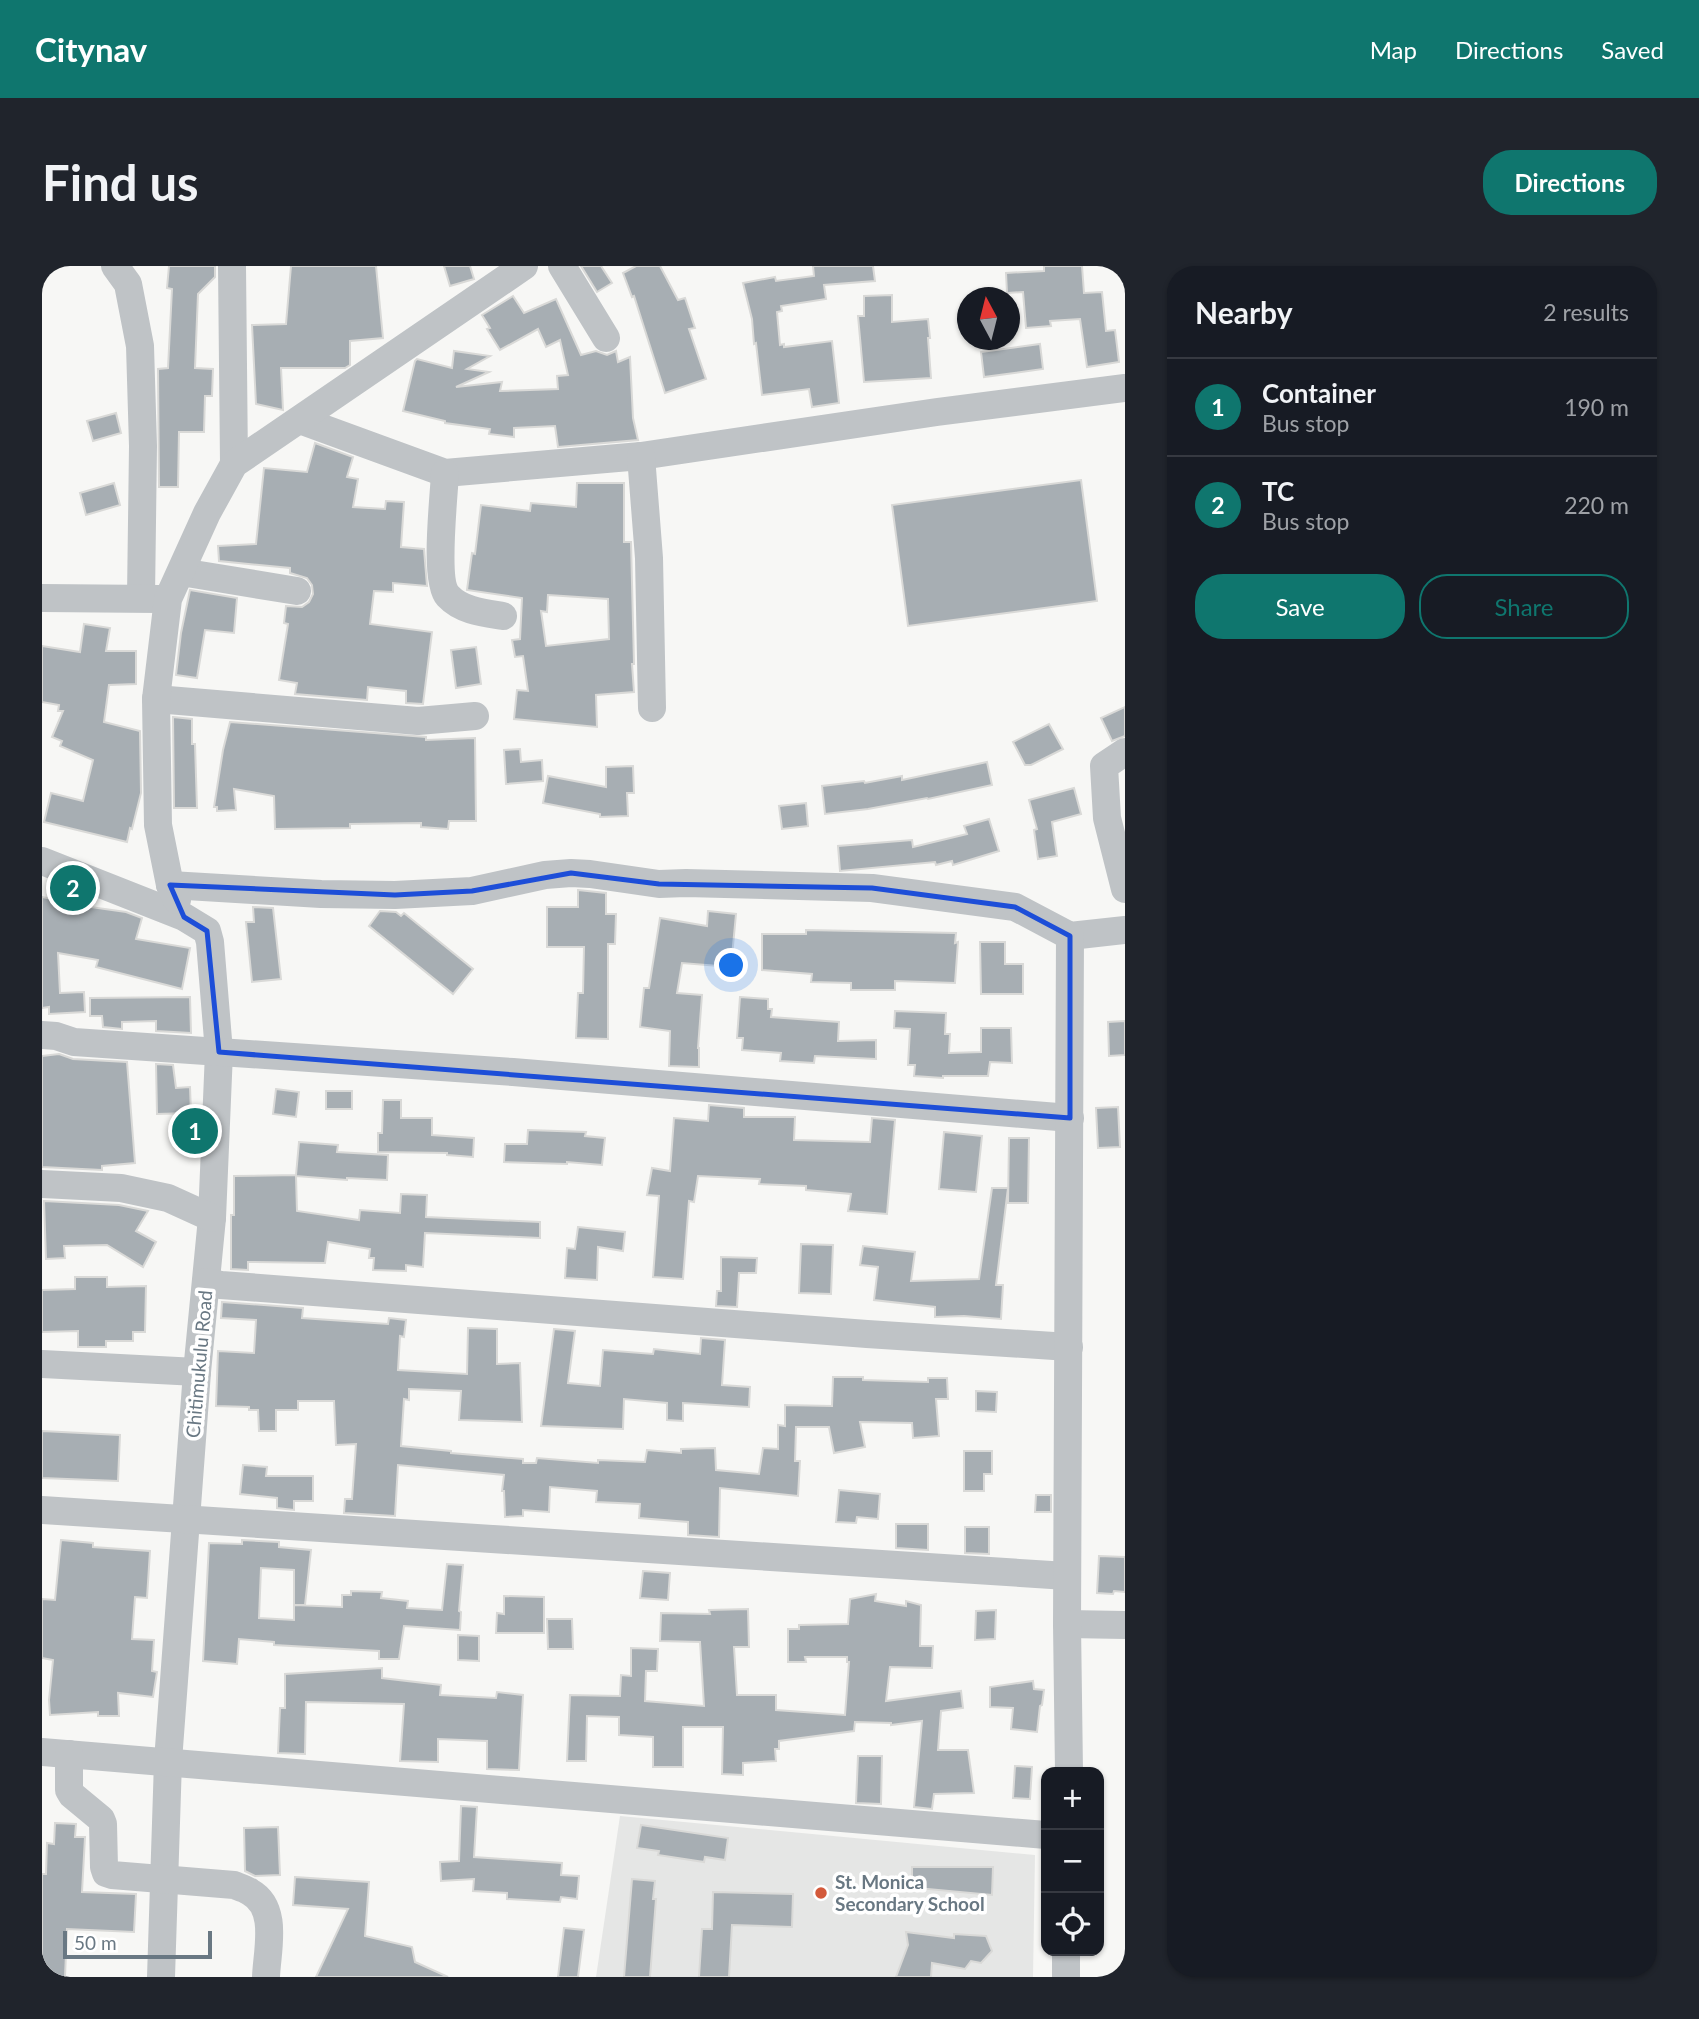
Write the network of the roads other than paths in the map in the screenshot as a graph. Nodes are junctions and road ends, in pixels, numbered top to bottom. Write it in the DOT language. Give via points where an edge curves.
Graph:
graph roads {
  1 [pos="115,266"];
  2 [pos="232,266"];
  3 [pos="524,266"];
  4 [pos="562,266"];
  5 [pos="489,277"];
  6 [pos="606,338"];
  7 [pos="1125,388"];
  8 [pos="300,420"];
  9 [pos="641,456"];
  10 [pos="234,464"];
  11 [pos="445,473"];
  12 [pos="181,572"];
  13 [pos="297,591"];
  14 [pos="42,598"];
  15 [pos="154,598"];
  16 [pos="503,616"];
  17 [pos="156,699"];
  18 [pos="652,708"];
  19 [pos="475,716"];
  20 [pos="1125,751"];
  21 [pos="42,861"];
  22 [pos="170,885"];
  23 [pos="1125,890"];
  24 [pos="184,917"];
  25 [pos="1125,930"];
  26 [pos="1070,936"];
  27 [pos="42,1035"];
  28 [pos="219,1052"];
  29 [pos="1070,1118"];
  30 [pos="42,1184"];
  31 [pos="212,1218"];
  32 [pos="206,1282"];
  33 [pos="1069,1347"];
  34 [pos="42,1364"];
  35 [pos="197,1372"];
  36 [pos="42,1510"];
  37 [pos="186,1519"];
  38 [pos="1068,1576"];
  39 [pos="1067,1624"];
  40 [pos="1125,1625"];
  41 [pos="55,1753"];
  42 [pos="168,1761"];
  43 [pos="1069,1767"];
  44 [pos="1041,1835"];
  45 [pos="164,1878"];
  46 [pos="1066,1956"];
  47 [pos="161,1977"];
  48 [pos="266,1977"];
  49 [pos="1066,1977"];
  1 -- 15 [label="street" via="128,284 140,346"];
  2 -- 10 [label="street"];
  3 -- 5 [label="street"];
  4 -- 6 [label="street"];
  5 -- 8 [label="street"];
  7 -- 9 [label="street"];
  8 -- 10 [label="street"];
  8 -- 11 [label="street"];
  9 -- 11 [label="street"];
  9 -- 18 [label="street" via="649,558"];
  10 -- 12 [label="street"];
  11 -- 16 [label="street" via="441,585 448,596 471,611"];
  12 -- 13 [label="street"];
  12 -- 15 [label="street"];
  14 -- 15 [label="street"];
  15 -- 17 [label="street"];
  17 -- 19 [label="street" via="418,721"];
  17 -- 22 [label="street" via="158,825"];
  20 -- 23 [label="street" via="1104,766 1107,818"];
  21 -- 24 [label="street, Chitimukulu Road"];
  22 -- 24 [label="street"];
  22 -- 26 [label="street" via="394,895 472,891 571,873 659,884 872,888 1015,907"];
  24 -- 28 [label="street, Chitimukulu Road" via="207,931 210,942"];
  25 -- 26 [label="street"];
  26 -- 29 [label="street"];
  27 -- 28 [label="street" via="74,1042"];
  28 -- 29 [label="street"];
  28 -- 31 [label="street, Chitimukulu Road"];
  29 -- 33 [label="street"];
  30 -- 31 [label="street" via="121,1188 168,1198"];
  31 -- 32 [label="street, Chitimukulu Road"];
  32 -- 33 [label="street"];
  32 -- 35 [label="street, Chitimukulu Road"];
  33 -- 38 [label="street"];
  34 -- 35 [label="street"];
  35 -- 37 [label="street, Chitimukulu Road"];
  36 -- 37 [label="street"];
  37 -- 38 [label="street"];
  37 -- 42 [label="street, Chitimukulu Road"];
  38 -- 39 [label="street"];
  39 -- 40 [label="street"];
  39 -- 43 [label="street"];
  41 -- 42 [label="street"];
  41 -- 45 [label="street" via="72,1795 101,1819 106,1873"];
  42 -- 44 [label="street"];
  42 -- 45 [label="street, Chitimukulu Road"];
  45 -- 47 [label="street, Chitimukulu Road"];
  45 -- 48 [label="street" via="234,1885 264,1904 269,1919"];
  46 -- 49 [label="street"];
}
